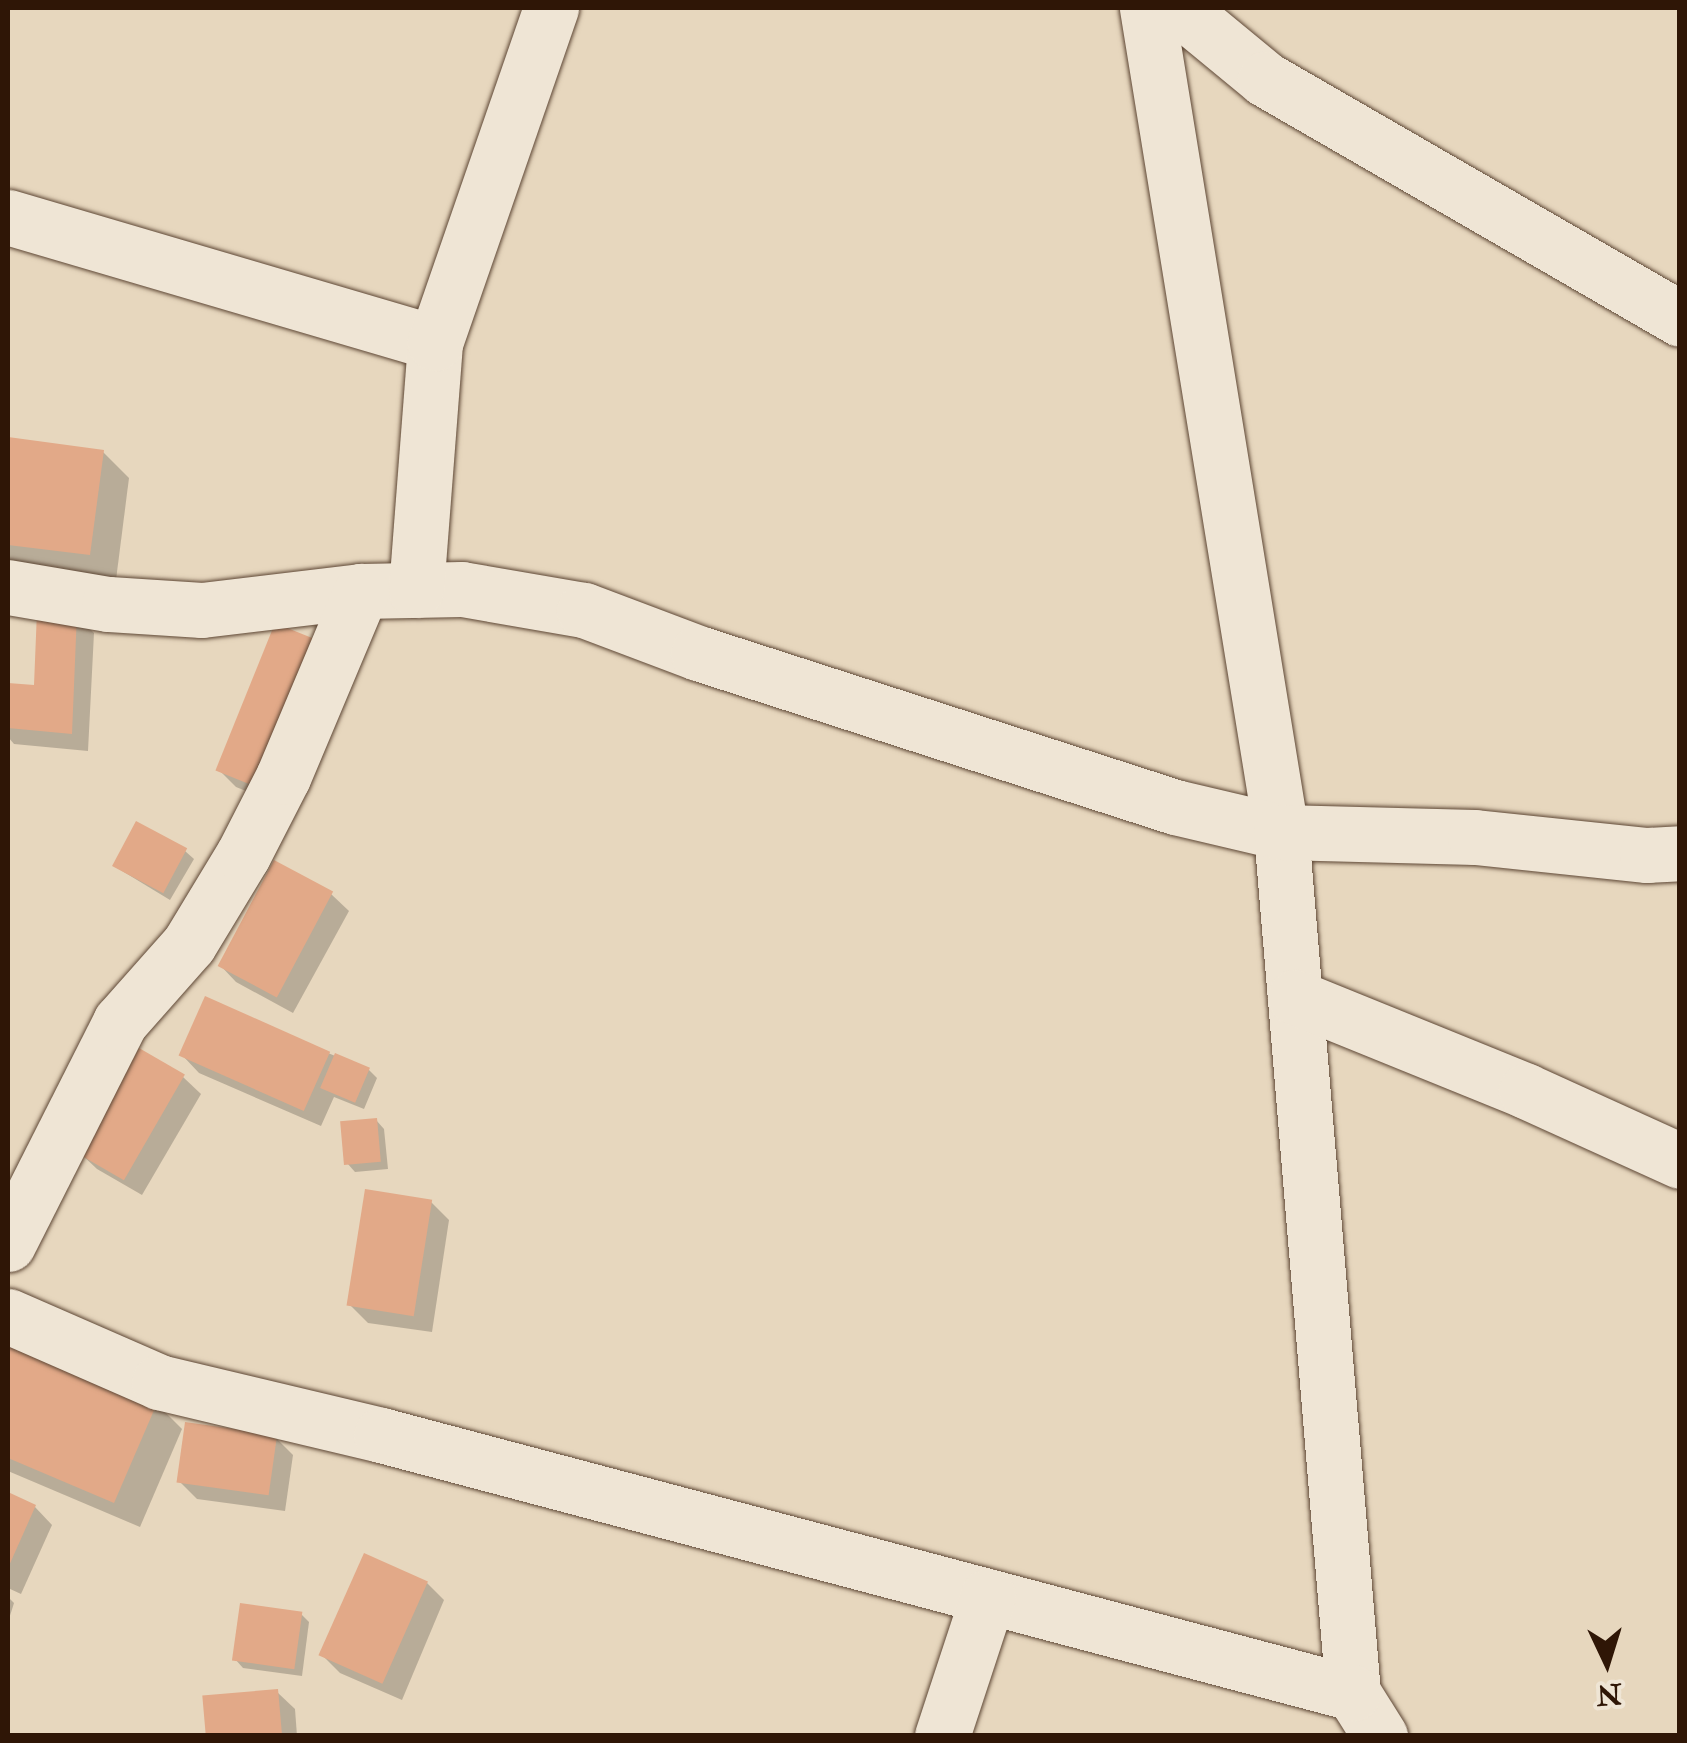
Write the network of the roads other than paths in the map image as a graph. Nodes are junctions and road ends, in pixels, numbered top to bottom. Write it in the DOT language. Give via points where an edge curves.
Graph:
graph roads {
  1 [pos="551,8"];
  2 [pos="1147,8"];
  3 [pos="1179,8"];
  4 [pos="8,217"];
  5 [pos="1680,319"];
  6 [pos="436,343"];
  7 [pos="8,587"];
  8 [pos="416,590"];
  9 [pos="360,591"];
  10 [pos="1280,832"];
  11 [pos="1680,853"];
  12 [pos="1295,997"];
  13 [pos="1680,1161"];
  14 [pos="8,1244"];
  15 [pos="8,1316"];
  16 [pos="988,1596"];
  17 [pos="1366,1714"];
  18 [pos="942,1736"];
  1 -- 6 [label="street"];
  2 -- 10 [label="street"];
  3 -- 5 [label="street" via="1266,80"];
  4 -- 6 [label="street"];
  6 -- 8 [label="street"];
  7 -- 9 [label="street" via="202,610"];
  8 -- 9 [label="street"];
  8 -- 10 [label="street" via="462,589 584,610 1175,808"];
  9 -- 14 [label="street" via="243,855 189,944 120,1022"];
  10 -- 11 [label="street" via="1474,837"];
  10 -- 12 [label="street"];
  12 -- 13 [label="street"];
  12 -- 17 [label="street"];
  15 -- 16 [label="street" via="159,1382"];
  16 -- 17 [label="street"];
  16 -- 18 [label="street"];
}
